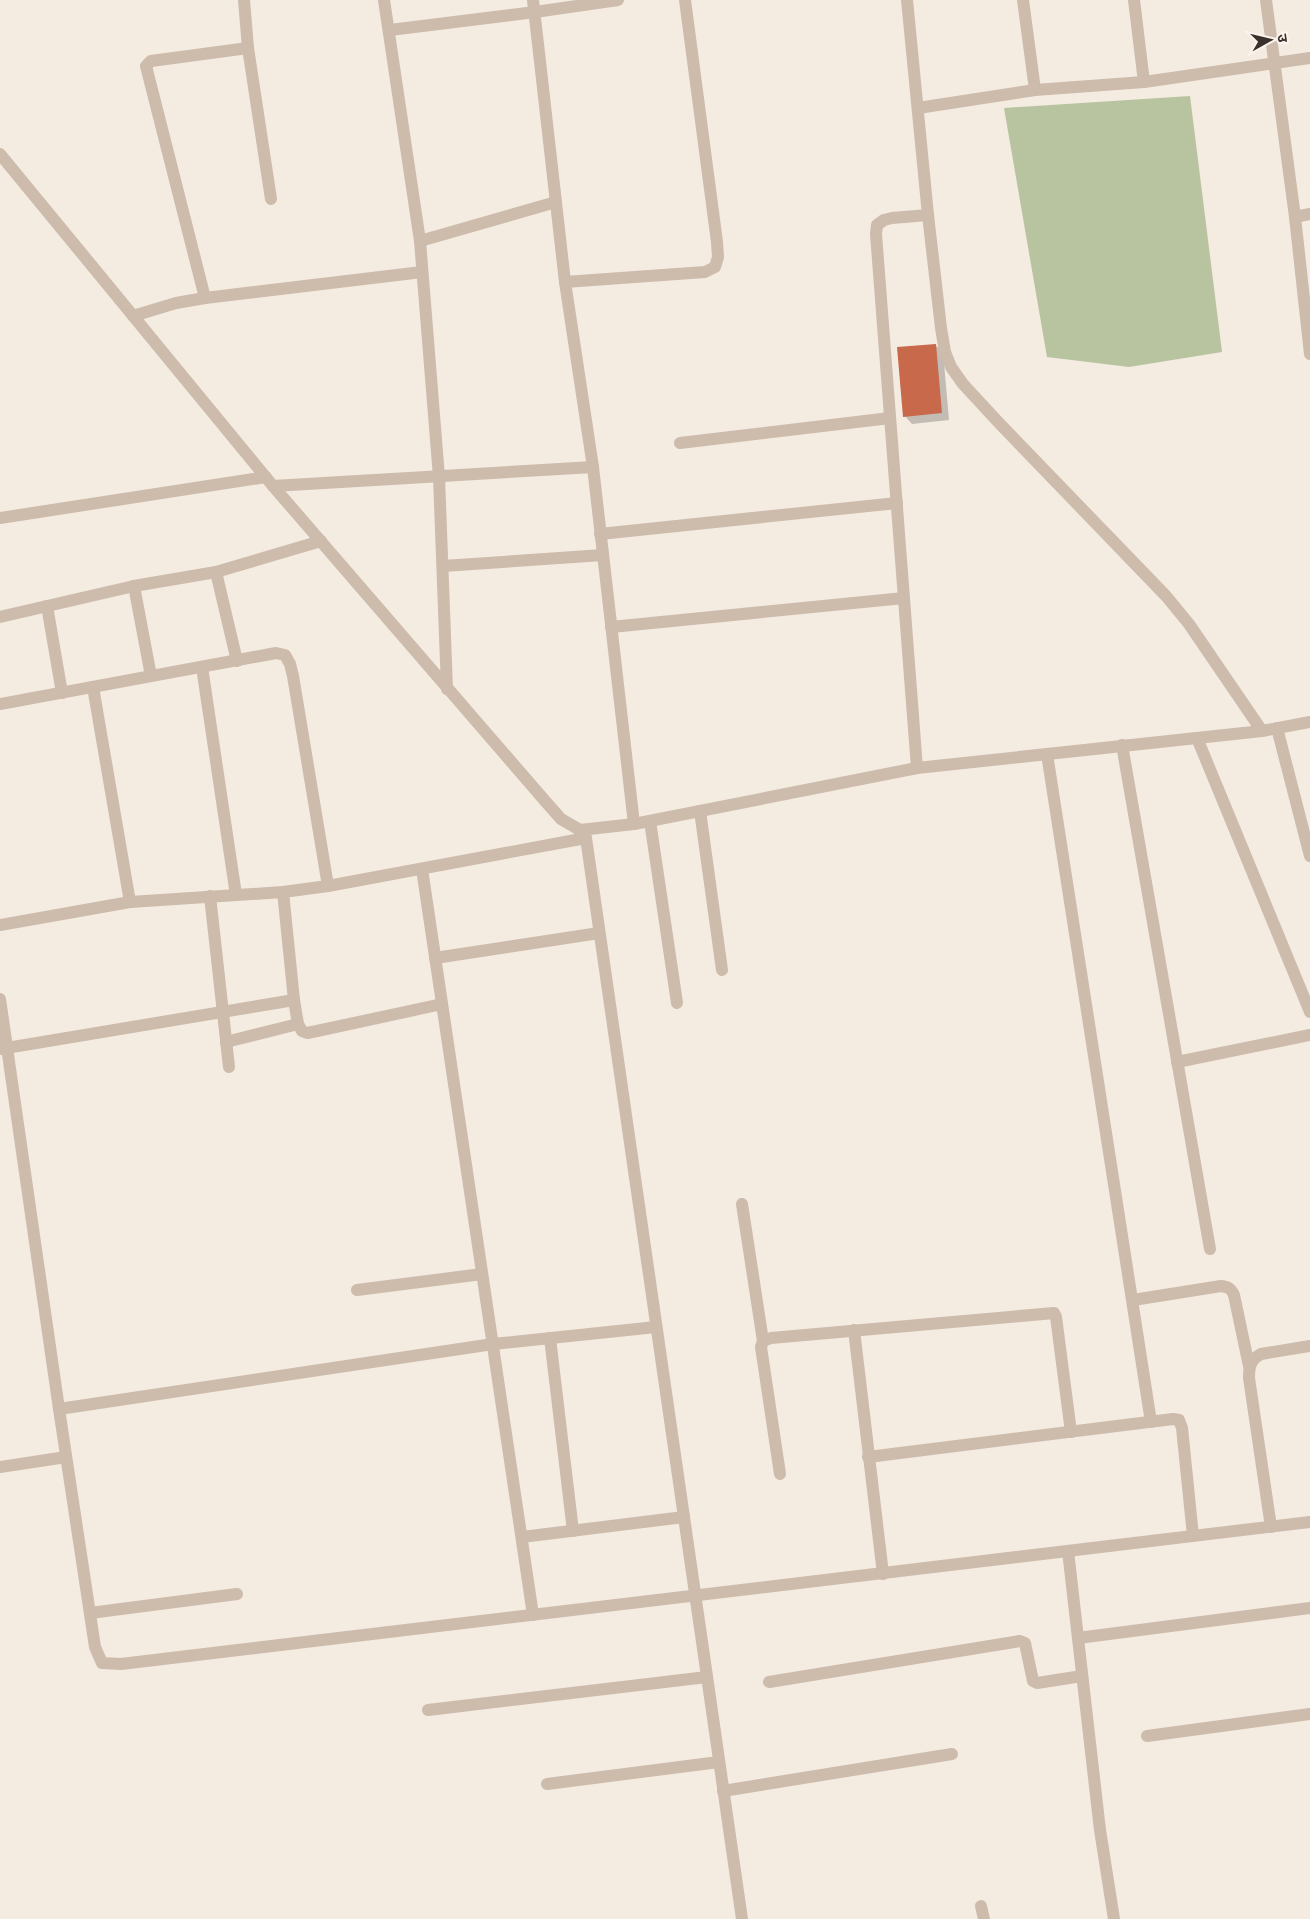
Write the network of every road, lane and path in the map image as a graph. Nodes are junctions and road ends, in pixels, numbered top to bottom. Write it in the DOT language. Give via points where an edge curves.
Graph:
graph roads {
  1 [pos="244,0"];
  2 [pos="384,0"];
  3 [pos="618,0"];
  4 [pos="685,0"];
  5 [pos="907,0"];
  6 [pos="1023,0"];
  7 [pos="1134,0"];
  8 [pos="1266,0"];
  9 [pos="534,6"];
  10 [pos="390,30"];
  11 [pos="248,48"];
  12 [pos="1310,58"];
  13 [pos="1275,65"];
  14 [pos="1144,82"];
  15 [pos="1035,90"];
  16 [pos="918,108"];
  17 [pos="0,154"];
  18 [pos="272,200"];
  19 [pos="556,202"];
  20 [pos="928,214"];
  21 [pos="1310,214"];
  22 [pos="1295,218"];
  23 [pos="420,241"];
  24 [pos="422,272"];
  25 [pos="565,282"];
  26 [pos="204,298"];
  27 [pos="133,316"];
  28 [pos="1310,354"];
  29 [pos="890,418"];
  30 [pos="680,443"];
  31 [pos="593,467"];
  32 [pos="439,477"];
  33 [pos="269,481"];
  34 [pos="897,503"];
  35 [pos="0,518"];
  36 [pos="600,534"];
  37 [pos="321,541"];
  38 [pos="603,555"];
  39 [pos="443,566"];
  40 [pos="216,572"];
  41 [pos="134,586"];
  42 [pos="904,598"];
  43 [pos="47,606"];
  44 [pos="0,617"];
  45 [pos="611,627"];
  46 [pos="237,661"];
  47 [pos="202,667"];
  48 [pos="151,676"];
  49 [pos="93,687"];
  50 [pos="447,690"];
  51 [pos="62,692"];
  52 [pos="0,704"];
  53 [pos="1310,722"];
  54 [pos="1278,728"];
  55 [pos="1262,731"];
  56 [pos="1197,738"];
  57 [pos="1122,745"];
  58 [pos="1047,754"];
  59 [pos="918,768"];
  60 [pos="700,811"];
  61 [pos="650,821"];
  62 [pos="634,824"];
  63 [pos="583,834"];
  64 [pos="1310,856"];
  65 [pos="422,869"];
  66 [pos="328,886"];
  67 [pos="283,892"];
  68 [pos="236,895"];
  69 [pos="210,896"];
  70 [pos="130,902"];
  71 [pos="0,925"];
  72 [pos="599,934"];
  73 [pos="435,958"];
  74 [pos="722,970"];
  75 [pos="0,999"];
  76 [pos="294,1000"];
  77 [pos="676,1003"];
  78 [pos="442,1004"];
  79 [pos="1310,1009"];
  80 [pos="222,1011"];
  81 [pos="298,1024"];
  82 [pos="1310,1035"];
  83 [pos="226,1042"];
  84 [pos="3,1048"];
  85 [pos="1177,1062"];
  86 [pos="229,1067"];
  87 [pos="742,1204"];
  88 [pos="1210,1249"];
  89 [pos="482,1274"];
  90 [pos="357,1290"];
  91 [pos="1133,1300"];
  92 [pos="656,1327"];
  93 [pos="854,1330"];
  94 [pos="550,1338"];
  95 [pos="762,1341"];
  96 [pos="493,1344"];
  97 [pos="1310,1346"];
  98 [pos="1249,1366"];
  99 [pos="59,1409"];
  100 [pos="1151,1422"];
  101 [pos="1071,1432"];
  102 [pos="66,1457"];
  103 [pos="868,1457"];
  104 [pos="0,1467"];
  105 [pos="780,1474"];
  106 [pos="684,1518"];
  107 [pos="1310,1522"];
  108 [pos="1271,1527"];
  109 [pos="573,1531"];
  110 [pos="1193,1536"];
  111 [pos="522,1537"];
  112 [pos="1068,1551"];
  113 [pos="883,1574"];
  114 [pos="237,1594"];
  115 [pos="695,1596"];
  116 [pos="1310,1608"];
  117 [pos="90,1613"];
  118 [pos="533,1615"];
  119 [pos="1078,1638"];
  120 [pos="1082,1676"];
  121 [pos="707,1677"];
  122 [pos="769,1682"];
  123 [pos="428,1710"];
  124 [pos="1310,1714"];
  125 [pos="1147,1736"];
  126 [pos="952,1754"];
  127 [pos="719,1762"];
  128 [pos="547,1784"];
  129 [pos="723,1791"];
  130 [pos="742,1919"];
  131 [pos="1114,1919"];
  1 -- 11 [label="street"];
  2 -- 10 [label="street"];
  3 -- 9 [label="street"];
  4 -- 25 [label="street" via="717,242 715,268 705,272"];
  5 -- 16 [label="street"];
  6 -- 15 [label="street"];
  7 -- 14 [label="street"];
  8 -- 13 [label="street"];
  9 -- 10 [label="street"];
  9 -- 19 [label="street"];
  10 -- 23 [label="street"];
  11 -- 18 [label="street"];
  11 -- 26 [label="street" via="151,61 146,66"];
  12 -- 13 [label="street"];
  13 -- 14 [label="street"];
  13 -- 22 [label="street"];
  14 -- 15 [label="street"];
  15 -- 16 [label="street"];
  16 -- 20 [label="street"];
  17 -- 27 [label="street"];
  19 -- 23 [label="street"];
  19 -- 25 [label="street"];
  20 -- 29 [label="street" via="892,218 877,225"];
  20 -- 55 [label="street" via="941,328 951,367 963,384 1166,596 1189,624"];
  21 -- 22 [label="street"];
  22 -- 28 [label="street"];
  23 -- 24 [label="street"];
  24 -- 26 [label="street"];
  24 -- 32 [label="street"];
  25 -- 31 [label="street"];
  26 -- 27 [label="street"];
  27 -- 33 [label="street"];
  29 -- 30 [label="street"];
  29 -- 34 [label="street"];
  31 -- 32 [label="street"];
  31 -- 36 [label="street"];
  32 -- 33 [label="street"];
  32 -- 39 [label="street"];
  33 -- 35 [label="street"];
  33 -- 37 [label="street"];
  34 -- 36 [label="street"];
  34 -- 42 [label="street"];
  36 -- 38 [label="street"];
  37 -- 40 [label="street"];
  37 -- 50 [label="street"];
  38 -- 39 [label="street"];
  38 -- 45 [label="street"];
  39 -- 50 [label="street"];
  40 -- 41 [label="street"];
  40 -- 46 [label="street"];
  41 -- 43 [label="street"];
  41 -- 48 [label="street"];
  42 -- 45 [label="street"];
  42 -- 59 [label="street"];
  43 -- 44 [label="street"];
  43 -- 51 [label="street"];
  45 -- 62 [label="street"];
  46 -- 47 [label="street"];
  46 -- 66 [label="street" via="276,653 285,655 290,664"];
  47 -- 48 [label="street"];
  47 -- 68 [label="street"];
  48 -- 49 [label="street"];
  49 -- 51 [label="street"];
  49 -- 70 [label="street"];
  50 -- 63 [label="street" via="556,814"];
  51 -- 52 [label="street"];
  53 -- 54 [label="street"];
  54 -- 55 [label="street"];
  54 -- 64 [label="street"];
  55 -- 56 [label="street"];
  56 -- 57 [label="street"];
  56 -- 79 [label="street"];
  57 -- 58 [label="street"];
  57 -- 85 [label="street"];
  58 -- 59 [label="street"];
  58 -- 91 [label="street"];
  59 -- 60 [label="street"];
  60 -- 61 [label="street"];
  60 -- 74 [label="street"];
  61 -- 62 [label="street"];
  61 -- 77 [label="street"];
  62 -- 63 [label="street"];
  63 -- 65 [label="street"];
  63 -- 72 [label="street"];
  65 -- 66 [label="street"];
  65 -- 73 [label="street"];
  66 -- 67 [label="street"];
  67 -- 68 [label="street"];
  67 -- 76 [label="street"];
  68 -- 69 [label="street"];
  69 -- 70 [label="street"];
  69 -- 80 [label="street"];
  70 -- 71 [label="street"];
  72 -- 73 [label="street"];
  72 -- 92 [label="street"];
  73 -- 78 [label="street"];
  75 -- 84 [label="street"];
  76 -- 80 [label="street"];
  76 -- 81 [label="street"];
  78 -- 81 [label="street" via="307,1032 302,1031"];
  78 -- 89 [label="street"];
  80 -- 83 [label="street"];
  80 -- 84 [label="street"];
  81 -- 83 [label="street"];
  82 -- 85 [label="street"];
  83 -- 86 [label="street"];
  84 -- 99 [label="street"];
  85 -- 88 [label="street"];
  87 -- 95 [label="street"];
  89 -- 90 [label="street"];
  89 -- 96 [label="street"];
  91 -- 98 [label="street" via="1227,1286 1234,1295"];
  91 -- 100 [label="street"];
  92 -- 94 [label="street"];
  92 -- 106 [label="street"];
  93 -- 95 [label="street"];
  93 -- 101 [label="street" via="1054,1313"];
  93 -- 103 [label="street"];
  94 -- 96 [label="street"];
  94 -- 109 [label="street"];
  95 -- 105 [label="street"];
  96 -- 99 [label="street"];
  96 -- 111 [label="street"];
  97 -- 98 [label="street" via="1260,1354"];
  98 -- 108 [label="street"];
  99 -- 102 [label="street"];
  100 -- 101 [label="street"];
  100 -- 110 [label="street" via="1173,1419 1182,1423"];
  101 -- 103 [label="street"];
  102 -- 104 [label="street"];
  102 -- 117 [label="street"];
  103 -- 113 [label="street"];
  106 -- 109 [label="street"];
  106 -- 115 [label="street"];
  107 -- 108 [label="street"];
  108 -- 110 [label="street"];
  109 -- 111 [label="street"];
  110 -- 112 [label="street"];
  111 -- 118 [label="street"];
  112 -- 113 [label="street"];
  112 -- 119 [label="street"];
  113 -- 115 [label="street"];
  114 -- 117 [label="street"];
  115 -- 118 [label="street"];
  115 -- 121 [label="street"];
  116 -- 119 [label="street"];
  117 -- 118 [label="street" via="99,1658 102,1663 110,1664"];
  119 -- 120 [label="street"];
  120 -- 122 [label="street" via="1032,1681 1027,1648 1020,1641"];
  120 -- 131 [label="street"];
  121 -- 123 [label="street"];
  121 -- 127 [label="street"];
  124 -- 125 [label="street"];
  126 -- 129 [label="street"];
  127 -- 128 [label="street"];
  127 -- 129 [label="street"];
  129 -- 130 [label="street"];
}
